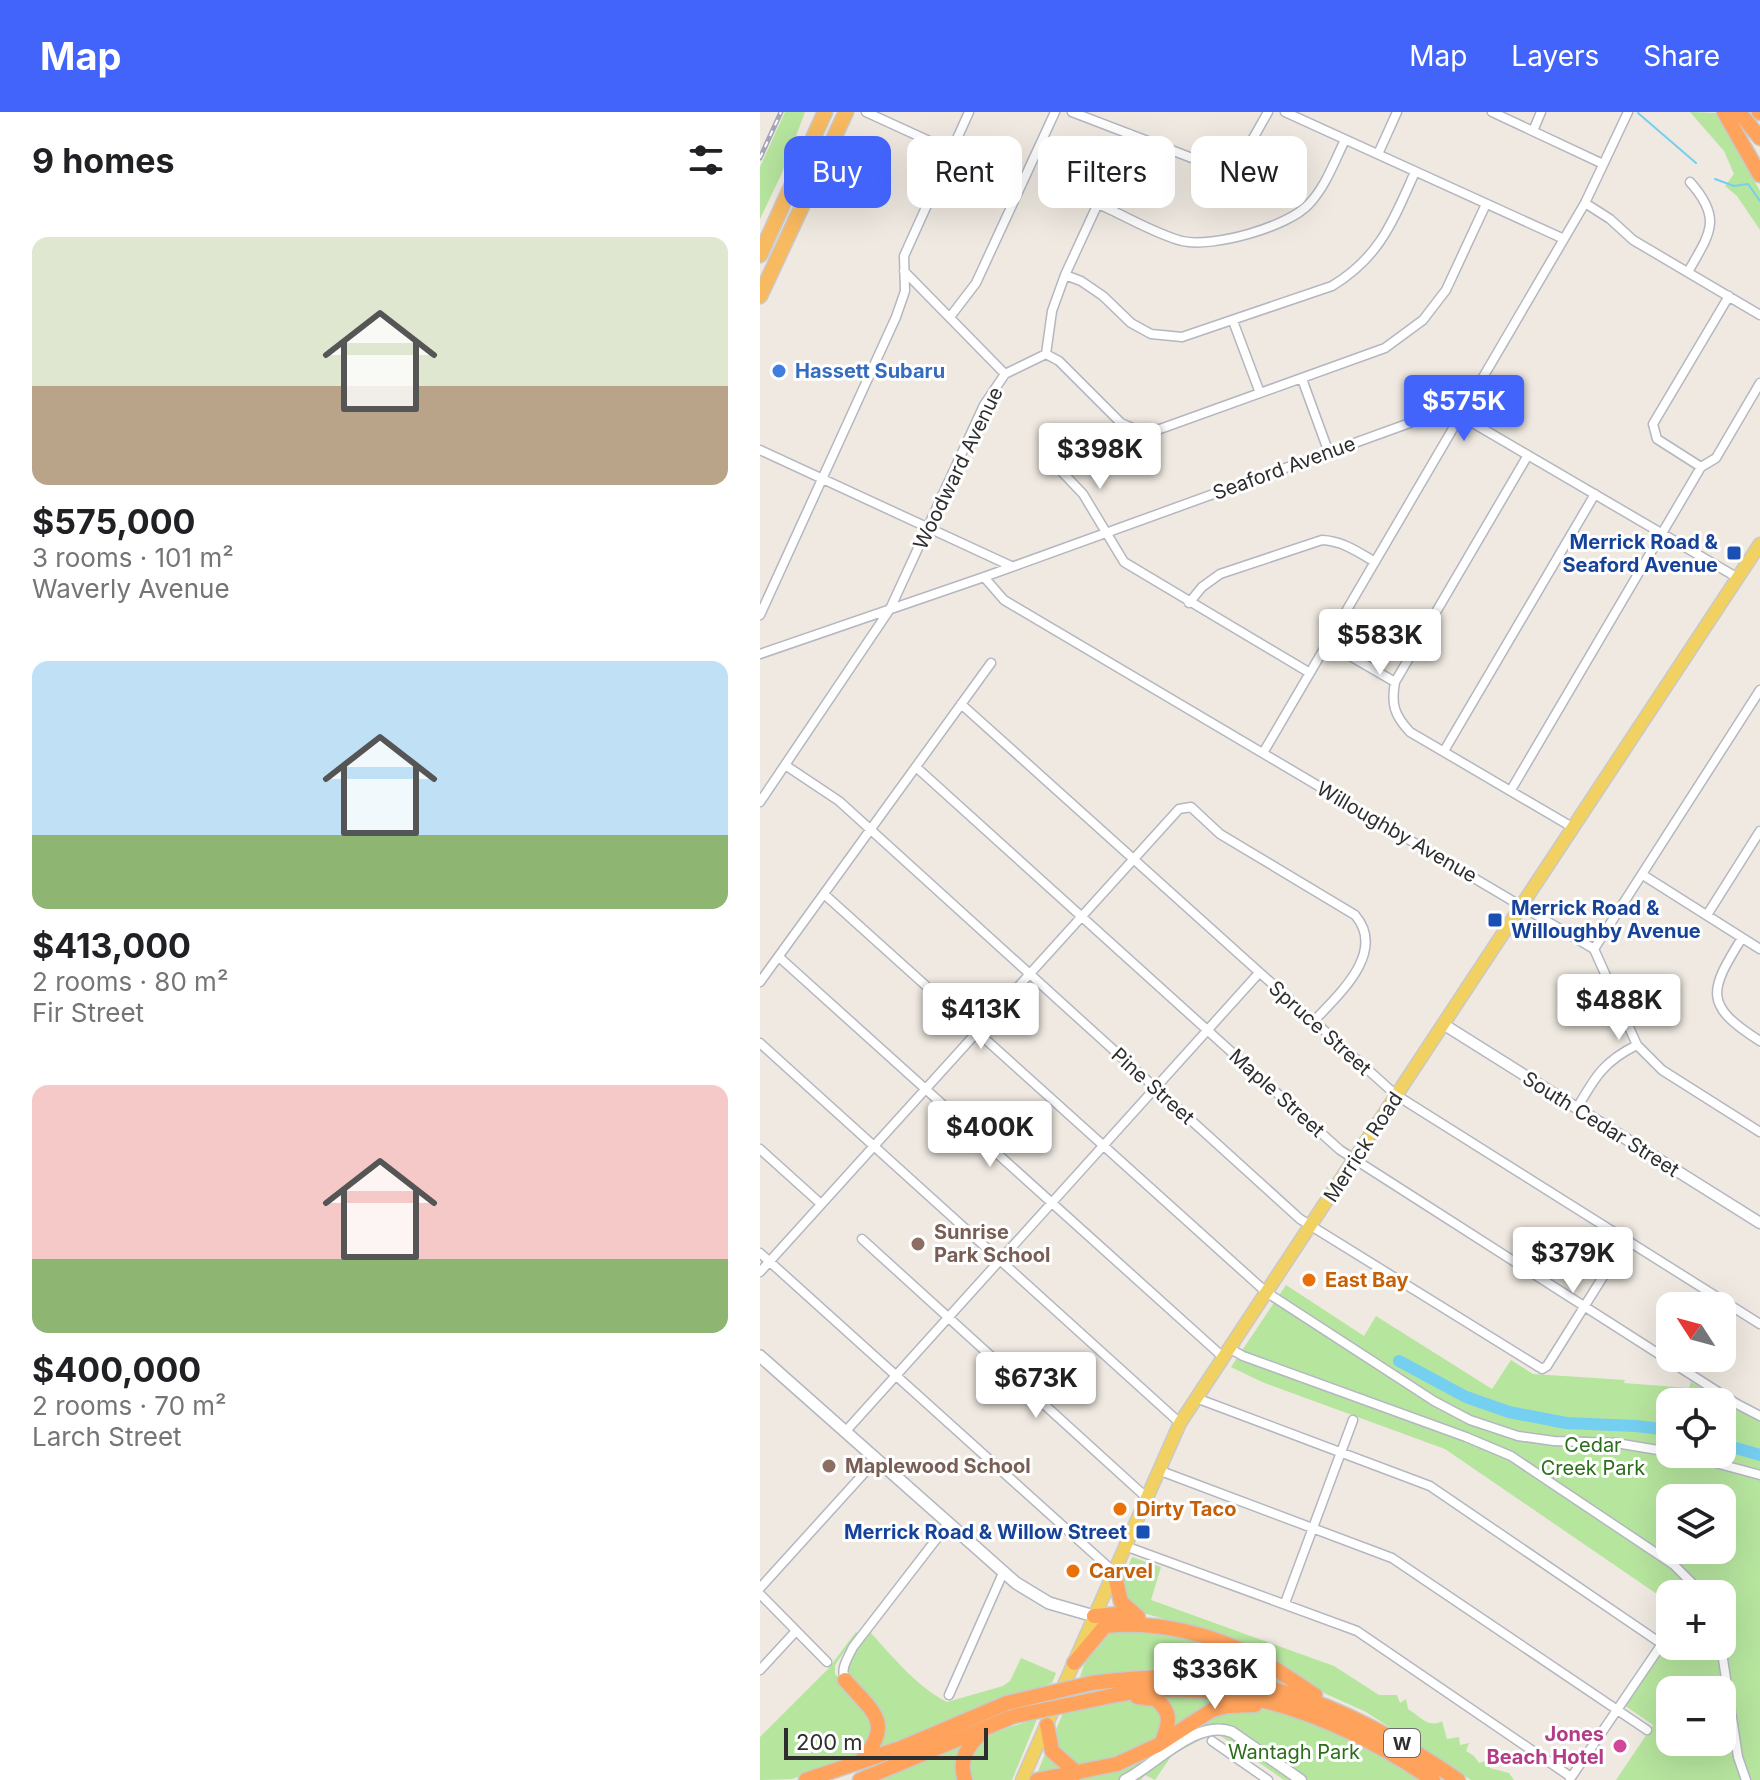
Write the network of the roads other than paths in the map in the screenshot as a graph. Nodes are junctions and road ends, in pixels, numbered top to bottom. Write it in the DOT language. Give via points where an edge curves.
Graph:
graph roads {
  1 [pos="825,112"];
  2 [pos="846,112"];
  3 [pos="866,112"];
  4 [pos="969,112"];
  5 [pos="1055,112"];
  6 [pos="1072,112"];
  7 [pos="1268,112"];
  8 [pos="1285,112"];
  9 [pos="1397,112"];
  10 [pos="1492,112"];
  11 [pos="1541,112"];
  12 [pos="1628,112"];
  13 [pos="1724,112"];
  14 [pos="1739,112"];
  15 [pos="1533,131"];
  16 [pos="1130,134"];
  17 [pos="918,136"];
  18 [pos="958,136"];
  19 [pos="1760,138"];
  20 [pos="1345,140"];
  21 [pos="1378,154"];
  22 [pos="1603,164"];
  23 [pos="1415,172"];
  24 [pos="1760,175"];
  25 [pos="1690,182"];
  26 [pos="1585,203"];
  27 [pos="1486,204"];
  28 [pos="925,208"];
  29 [pos="1096,208"];
  30 [pos="1107,208"];
  31 [pos="1564,239"];
  32 [pos="760,255"];
  33 [pos="903,270"];
  34 [pos="1688,272"];
  35 [pos="1065,275"];
  36 [pos="760,296"];
  37 [pos="1729,296"];
  38 [pos="1760,315"];
  39 [pos="950,317"];
  40 [pos="1233,321"];
  41 [pos="1046,354"];
  42 [pos="1005,374"];
  43 [pos="1302,379"];
  44 [pos="1760,383"];
  45 [pos="1260,393"];
  46 [pos="1461,416"];
  47 [pos="760,450"];
  48 [pos="1329,453"];
  49 [pos="1528,455"];
  50 [pos="1701,467"];
  51 [pos="1063,473"];
  52 [pos="822,478"];
  53 [pos="1595,494"];
  54 [pos="928,527"];
  55 [pos="1105,532"];
  56 [pos="1662,533"];
  57 [pos="1760,544"];
  58 [pos="1375,562"];
  59 [pos="1011,566"];
  60 [pos="984,577"];
  61 [pos="1738,578"];
  62 [pos="1189,603"];
  63 [pos="890,609"];
  64 [pos="760,615"];
  65 [pos="1328,643"];
  66 [pos="760,654"];
  67 [pos="991,663"];
  68 [pos="1310,673"];
  69 [pos="1395,682"];
  70 [pos="1760,690"];
  71 [pos="961,704"];
  72 [pos="1444,751"];
  73 [pos="1263,753"];
  74 [pos="785,765"];
  75 [pos="916,767"];
  76 [pos="1511,790"];
  77 [pos="760,802"];
  78 [pos="1572,827"];
  79 [pos="870,830"];
  80 [pos="1760,831"];
  81 [pos="1133,859"];
  82 [pos="1643,875"];
  83 [pos="824,894"];
  84 [pos="1521,905"];
  85 [pos="1707,915"];
  86 [pos="1081,917"];
  87 [pos="1742,938"];
  88 [pos="1594,949"];
  89 [pos="1760,949"];
  90 [pos="779,957"];
  91 [pos="1259,973"];
  92 [pos="1029,974"];
  93 [pos="760,982"];
  94 [pos="1611,984"];
  95 [pos="1574,1003"];
  96 [pos="1313,1022"];
  97 [pos="1443,1024"];
  98 [pos="1207,1031"];
  99 [pos="977,1032"];
  100 [pos="1760,1041"];
  101 [pos="760,1043"];
  102 [pos="1637,1045"];
  103 [pos="1155,1088"];
  104 [pos="925,1089"];
  105 [pos="1396,1095"];
  106 [pos="1577,1108"];
  107 [pos="1760,1132"];
  108 [pos="1103,1146"];
  109 [pos="873,1147"];
  110 [pos="760,1149"];
  111 [pos="1355,1159"];
  112 [pos="1051,1203"];
  113 [pos="821,1204"];
  114 [pos="1760,1223"];
  115 [pos="1310,1226"];
  116 [pos="862,1239"];
  117 [pos="1626,1240"];
  118 [pos="760,1253"];
  119 [pos="1000,1261"];
  120 [pos="769,1262"];
  121 [pos="760,1272"];
  122 [pos="1266,1292"];
  123 [pos="1585,1307"];
  124 [pos="948,1318"];
  125 [pos="1760,1324"];
  126 [pos="1226,1353"];
  127 [pos="761,1360"];
  128 [pos="896,1376"];
  129 [pos="1196,1398"];
  130 [pos="1760,1416"];
  131 [pos="1353,1420"];
  132 [pos="1180,1423"];
  133 [pos="845,1432"];
  134 [pos="1656,1450"];
  135 [pos="1341,1452"];
  136 [pos="876,1460"];
  137 [pos="1734,1468"];
  138 [pos="1158,1470"];
  139 [pos="1760,1475"];
  140 [pos="1147,1498"];
  141 [pos="948,1524"];
  142 [pos="1314,1528"];
  143 [pos="1125,1546"];
  144 [pos="1114,1572"];
  145 [pos="1003,1573"];
  146 [pos="1689,1580"];
  147 [pos="760,1588"];
  148 [pos="760,1594"];
  149 [pos="1285,1603"];
  150 [pos="1094,1616"];
  151 [pos="1142,1619"];
  152 [pos="1165,1627"];
  153 [pos="796,1631"];
  154 [pos="1656,1640"];
  155 [pos="1228,1645"];
  156 [pos="1656,1653"];
  157 [pos="1723,1660"];
  158 [pos="827,1662"];
  159 [pos="1074,1663"];
  160 [pos="760,1670"];
  161 [pos="1143,1678"];
  162 [pos="845,1680"];
  163 [pos="949,1695"];
  164 [pos="1097,1699"];
  165 [pos="1010,1710"];
  166 [pos="1617,1710"];
  167 [pos="1341,1718"];
  168 [pos="1047,1725"];
  169 [pos="987,1728"];
  170 [pos="1647,1730"];
  171 [pos="1212,1741"];
  172 [pos="1162,1742"];
  173 [pos="859,1763"];
  174 [pos="1077,1773"];
  175 [pos="1570,1778"];
  176 [pos="806,1780"];
  177 [pos="860,1780"];
  178 [pos="965,1780"];
  179 [pos="1022,1780"];
  180 [pos="1037,1780"];
  181 [pos="1125,1780"];
  182 [pos="1268,1780"];
  183 [pos="1301,1780"];
  184 [pos="1433,1780"];
  185 [pos="1458,1780"];
  186 [pos="1746,1780"];
  1 -- 32 [label="highway"];
  2 -- 36 [label="highway"];
  3 -- 17 [label="street"];
  4 -- 18 [label="street"];
  5 -- 39 [label="street" via="976,283"];
  6 -- 16 [label="street"];
  7 -- 16 [label="street" via="1251,142 1219,158 1192,158"];
  8 -- 20 [label="street"];
  9 -- 21 [label="street"];
  10 -- 15 [label="street"];
  11 -- 15 [label="street"];
  12 -- 22 [label="street"];
  13 -- 24 [label="highway"];
  14 -- 19 [label="highway"];
  15 -- 22 [label="street"];
  20 -- 21 [label="street"];
  20 -- 30 [label="street" via="1321,191 1306,208 1237,237 1202,243 1181,240"];
  21 -- 23 [label="street"];
  22 -- 26 [label="street"];
  23 -- 27 [label="street"];
  23 -- 40 [label="street" via="1387,235 1351,275"];
  25 -- 34 [label="street" via="1705,199 1712,219"];
  26 -- 31 [label="street"];
  26 -- 34 [label="street" via="1633,240"];
  27 -- 31 [label="street"];
  27 -- 43 [label="street" via="1446,290 1423,320 1385,348"];
  28 -- 33 [label="street"];
  29 -- 35 [label="street"];
  31 -- 46 [label="street"];
  33 -- 39 [label="street"];
  33 -- 52 [label="street" via="905,291 896,317"];
  34 -- 37 [label="street"];
  35 -- 40 [label="street" via="1103,296 1151,334 1182,337"];
  35 -- 41 [label="street" via="1052,311"];
  37 -- 38 [label="street"];
  37 -- 50 [label="street" via="1653,424 1657,439"];
  39 -- 42 [label="street"];
  40 -- 45 [label="street"];
  41 -- 42 [label="street, Woodward Avenue"];
  41 -- 45 [label="street" via="1121,423 1137,430 1160,429"];
  42 -- 54 [label="street, Woodward Avenue" via="984,405"];
  43 -- 45 [label="street"];
  43 -- 48 [label="street"];
  44 -- 50 [label="street" via="1716,458"];
  46 -- 48 [label="street, Seaford Avenue" via="1443,411"];
  46 -- 49 [label="street"];
  46 -- 58 [label="street"];
  47 -- 52 [label="street"];
  48 -- 55 [label="street, Seaford Avenue"];
  49 -- 53 [label="street"];
  49 -- 69 [label="street"];
  50 -- 56 [label="street"];
  51 -- 55 [label="street" via="1083,494"];
  52 -- 54 [label="street"];
  52 -- 64 [label="street"];
  53 -- 56 [label="street"];
  53 -- 72 [label="street"];
  54 -- 59 [label="street"];
  54 -- 63 [label="street, Woodward Avenue"];
  55 -- 59 [label="street, Seaford Avenue"];
  55 -- 62 [label="street" via="1124,562"];
  56 -- 61 [label="street"];
  56 -- 76 [label="street"];
  57 -- 61 [label="main road, Merrick Road"];
  58 -- 62 [label="street" via="1335,541 1322,540 1220,574"];
  58 -- 65 [label="street"];
  59 -- 60 [label="street, Seaford Avenue"];
  60 -- 63 [label="street, Seaford Avenue"];
  60 -- 73 [label="street, Willoughby Avenue" via="1004,600"];
  61 -- 78 [label="main road, Merrick Road"];
  62 -- 68 [label="street"];
  63 -- 66 [label="street, Seaford Avenue"];
  63 -- 74 [label="street, Woodward Avenue"];
  65 -- 68 [label="street"];
  65 -- 69 [label="street"];
  67 -- 71 [label="street"];
  68 -- 73 [label="street"];
  69 -- 72 [label="street" via="1391,700 1398,720"];
  70 -- 82 [label="street"];
  71 -- 75 [label="street"];
  71 -- 81 [label="street, Spruce Street"];
  72 -- 76 [label="street"];
  73 -- 84 [label="street, Willoughby Avenue"];
  74 -- 77 [label="street, Woodward Avenue"];
  74 -- 79 [label="street, Pine Street" via="839,801"];
  75 -- 79 [label="street"];
  75 -- 86 [label="street, Maple Street"];
  76 -- 78 [label="street"];
  78 -- 84 [label="main road, Merrick Road"];
  79 -- 83 [label="street"];
  79 -- 92 [label="street, Pine Street"];
  80 -- 85 [label="street"];
  81 -- 86 [label="street"];
  81 -- 91 [label="street, Spruce Street"];
  81 -- 96 [label="street" via="1179,809 1191,807 1220,834 1355,915 1367,934 1365,954 1341,992"];
  82 -- 85 [label="street"];
  82 -- 88 [label="street"];
  83 -- 90 [label="street"];
  83 -- 99 [label="street"];
  84 -- 88 [label="street, Willoughby Avenue"];
  84 -- 97 [label="main road, Merrick Road"];
  85 -- 87 [label="street"];
  86 -- 92 [label="street"];
  86 -- 98 [label="street, Maple Street"];
  87 -- 89 [label="street"];
  87 -- 100 [label="street" via="1720,972 1717,1000 1724,1015"];
  88 -- 94 [label="street"];
  90 -- 93 [label="street"];
  90 -- 104 [label="street"];
  91 -- 96 [label="street, Spruce Street"];
  91 -- 98 [label="street"];
  92 -- 99 [label="street"];
  92 -- 103 [label="street, Pine Street"];
  94 -- 95 [label="street"];
  94 -- 102 [label="street"];
  96 -- 105 [label="street, Spruce Street"];
  97 -- 105 [label="main road, Merrick Road"];
  97 -- 106 [label="street, South Cedar Street"];
  98 -- 103 [label="street"];
  98 -- 111 [label="street, Maple Street"];
  99 -- 104 [label="street"];
  99 -- 108 [label="street"];
  101 -- 109 [label="street"];
  102 -- 106 [label="street" via="1598,1072"];
  102 -- 107 [label="street" via="1662,1070"];
  103 -- 108 [label="street"];
  103 -- 115 [label="street, Pine Street"];
  104 -- 109 [label="street"];
  104 -- 112 [label="street"];
  105 -- 111 [label="main road, Merrick Road"];
  105 -- 117 [label="street, Spruce Street"];
  106 -- 114 [label="street, South Cedar Street"];
  108 -- 112 [label="street"];
  108 -- 122 [label="street"];
  109 -- 113 [label="street"];
  109 -- 119 [label="street"];
  110 -- 113 [label="street"];
  111 -- 115 [label="main road, Merrick Road"];
  111 -- 123 [label="street, Maple Street"];
  112 -- 119 [label="street"];
  112 -- 126 [label="street"];
  113 -- 120 [label="street"];
  115 -- 122 [label="main road, Merrick Road"];
  115 -- 123 [label="street, Pine Street" via="1542,1369"];
  116 -- 124 [label="street"];
  117 -- 123 [label="street"];
  117 -- 125 [label="street, Spruce Street"];
  118 -- 120 [label="street"];
  119 -- 124 [label="street"];
  119 -- 132 [label="street"];
  120 -- 121 [label="street"];
  120 -- 128 [label="street"];
  122 -- 126 [label="main road, Merrick Road"];
  122 -- 134 [label="street" via="1470,1420 1518,1436"];
  123 -- 130 [label="street, Maple Street"];
  124 -- 128 [label="street"];
  124 -- 140 [label="street"];
  126 -- 129 [label="main road, Merrick Road"];
  126 -- 146 [label="street" via="1511,1456"];
  127 -- 133 [label="main road"];
  128 -- 133 [label="street"];
  128 -- 144 [label="street"];
  129 -- 132 [label="main road, Merrick Road"];
  129 -- 135 [label="street"];
  131 -- 135 [label="street"];
  132 -- 138 [label="main road, Merrick Road"];
  133 -- 136 [label="main road"];
  135 -- 142 [label="street"];
  135 -- 154 [label="street" via="1430,1486"];
  136 -- 141 [label="main road"];
  136 -- 147 [label="street"];
  137 -- 139 [label="street"];
  138 -- 140 [label="main road, Merrick Road"];
  138 -- 142 [label="street"];
  140 -- 143 [label="main road, Merrick Road"];
  141 -- 145 [label="main road"];
  141 -- 162 [label="street" via="853,1647 844,1665"];
  142 -- 149 [label="street"];
  142 -- 166 [label="street" via="1392,1558"];
  143 -- 144 [label="main road, Merrick Road"];
  143 -- 149 [label="street"];
  144 -- 150 [label="main road, Merrick Road"];
  144 -- 151 [label="highway" via="1121,1602"];
  145 -- 150 [label="main road" via="1049,1603"];
  145 -- 163 [label="street"];
  148 -- 153 [label="street"];
  149 -- 175 [label="street" via="1357,1631"];
  150 -- 151 [label="highway"];
  150 -- 159 [label="main road, Merrick Road"];
  151 -- 152 [label="highway"];
  152 -- 155 [label="highway"];
  152 -- 159 [label="highway" via="1105,1626"];
  153 -- 158 [label="street"];
  153 -- 160 [label="street"];
  155 -- 161 [label="highway" via="1245,1662 1241,1670"];
  155 -- 167 [label="highway" via="1260,1659"];
  156 -- 166 [label="street"];
  157 -- 186 [label="street"];
  159 -- 168 [label="main road, Merrick Road"];
  161 -- 165 [label="highway, W, bridge" via="1092,1683"];
  161 -- 167 [label="highway, W" via="1236,1681 1296,1695"];
  162 -- 173 [label="highway" via="876,1716 878,1738"];
  164 -- 165 [label="highway, W, bridge"];
  164 -- 167 [label="highway, W" via="1130,1690 1198,1690"];
  164 -- 172 [label="highway" via="1155,1699 1170,1722"];
  165 -- 169 [label="highway, W"];
  165 -- 173 [label="highway, W"];
  166 -- 170 [label="street"];
  166 -- 175 [label="street"];
  167 -- 172 [label="highway" via="1243,1704 1212,1710"];
  167 -- 184 [label="highway, W"];
  167 -- 185 [label="highway, W" via="1411,1748"];
  168 -- 174 [label="highway" via="1052,1751"];
  168 -- 179 [label="main road, Merrick Road"];
  169 -- 177 [label="highway, W"];
  169 -- 178 [label="highway" via="966,1751"];
  171 -- 182 [label="street"];
  172 -- 174 [label="highway" via="1117,1764"];
  173 -- 176 [label="highway, W"];
  174 -- 180 [label="highway"];
  181 -- 183 [label="street" via="1199,1731 1221,1728"];
}
